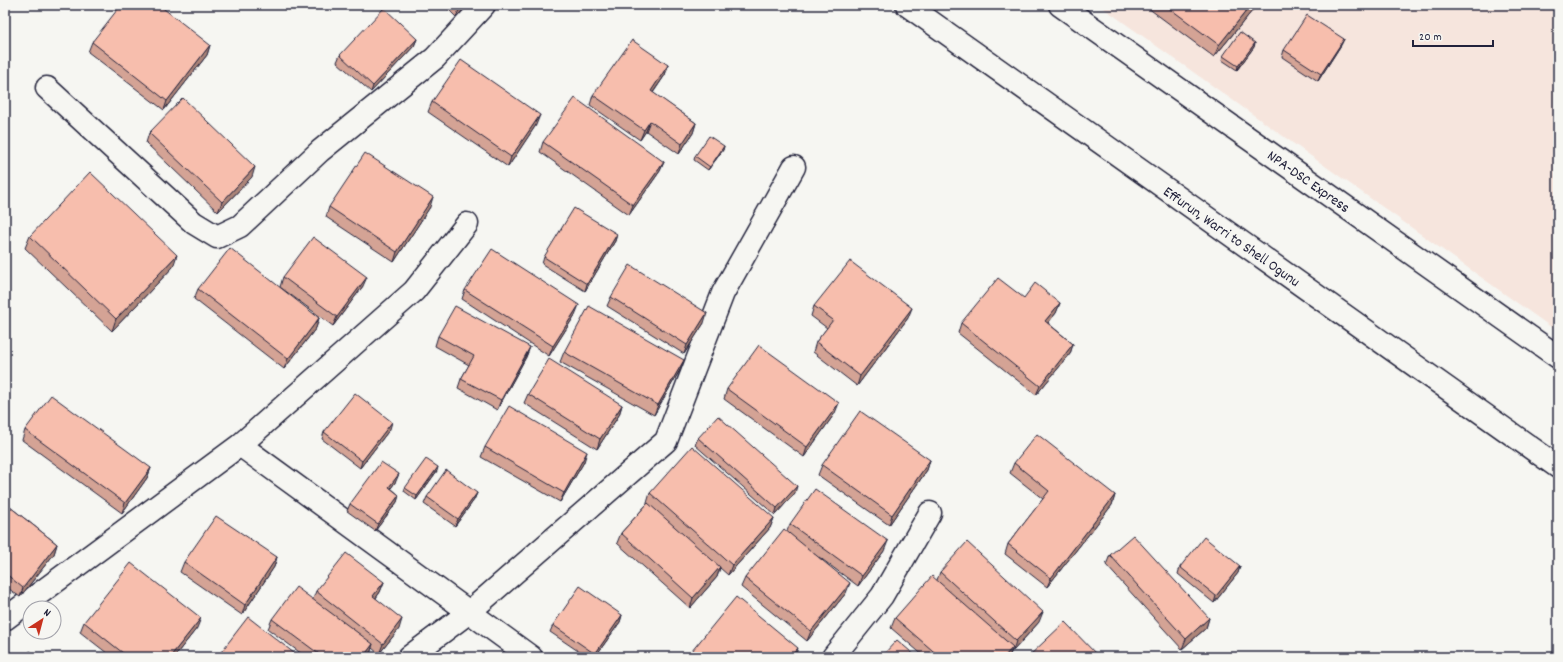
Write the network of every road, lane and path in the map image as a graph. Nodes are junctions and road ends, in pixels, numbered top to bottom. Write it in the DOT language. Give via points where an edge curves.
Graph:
graph roads {
  1 [pos="484,5"];
  2 [pos="907,5"];
  3 [pos="1060,5"];
  4 [pos="47,88"];
  5 [pos="794,167"];
  6 [pos="467,224"];
  7 [pos="1558,357"];
  8 [pos="240,445"];
  9 [pos="1558,467"];
  10 [pos="930,513"];
  11 [pos="468,612"];
  12 [pos="5,619"];
  13 [pos="409,657"];
  14 [pos="531,657"];
  15 [pos="833,657"];
  1 -- 4 [label="street" via="435,58 320,151 240,226 217,237 194,223"];
  2 -- 9 [label="street, Effurun, Warri to Shell Ogunu"];
  3 -- 7 [label="street, NPA-DSC Express"];
  5 -- 11 [label="street" via="723,293 666,441"];
  6 -- 8 [label="street" via="414,291"];
  8 -- 11 [label="street"];
  8 -- 12 [label="street"];
  10 -- 15 [label="street" via="882,596"];
  11 -- 13 [label="street"];
  11 -- 14 [label="street"];
}
